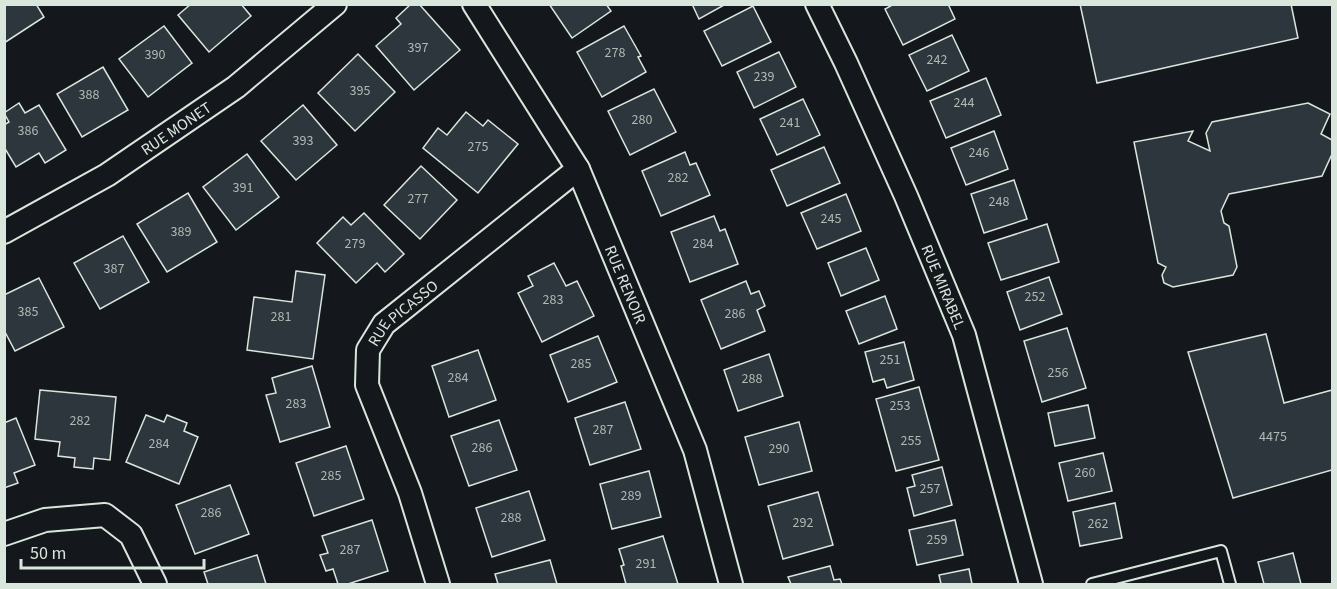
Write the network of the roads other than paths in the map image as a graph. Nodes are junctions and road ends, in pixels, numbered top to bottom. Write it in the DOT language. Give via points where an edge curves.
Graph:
graph roads {
  1 [pos="335,4"];
  2 [pos="474,4"];
  3 [pos="817,4"];
  4 [pos="578,169"];
  5 [pos="4,232"];
  6 [pos="4,534"];
  7 [pos="154,585"];
  8 [pos="438,585"];
  9 [pos="731,585"];
  10 [pos="1031,585"];
  11 [pos="1092,585"];
  12 [pos="1230,585"];
  1 -- 5 [label="street, RUE MONET" via="236,87 107,175"];
  2 -- 4 [label="street, RUE RENOIR"];
  3 -- 10 [label="street, RUE MIRABEL" via="906,196 964,335"];
  4 -- 8 [label="street, RUE PICASSO" via="384,324 368,350 367,385 410,493"];
  4 -- 9 [label="street, RUE RENOIR" via="695,450"];
  6 -- 7 [label="street" via="45,520 105,514 131,535"];
  11 -- 12 [label="lane" via="1221,551"];
}
